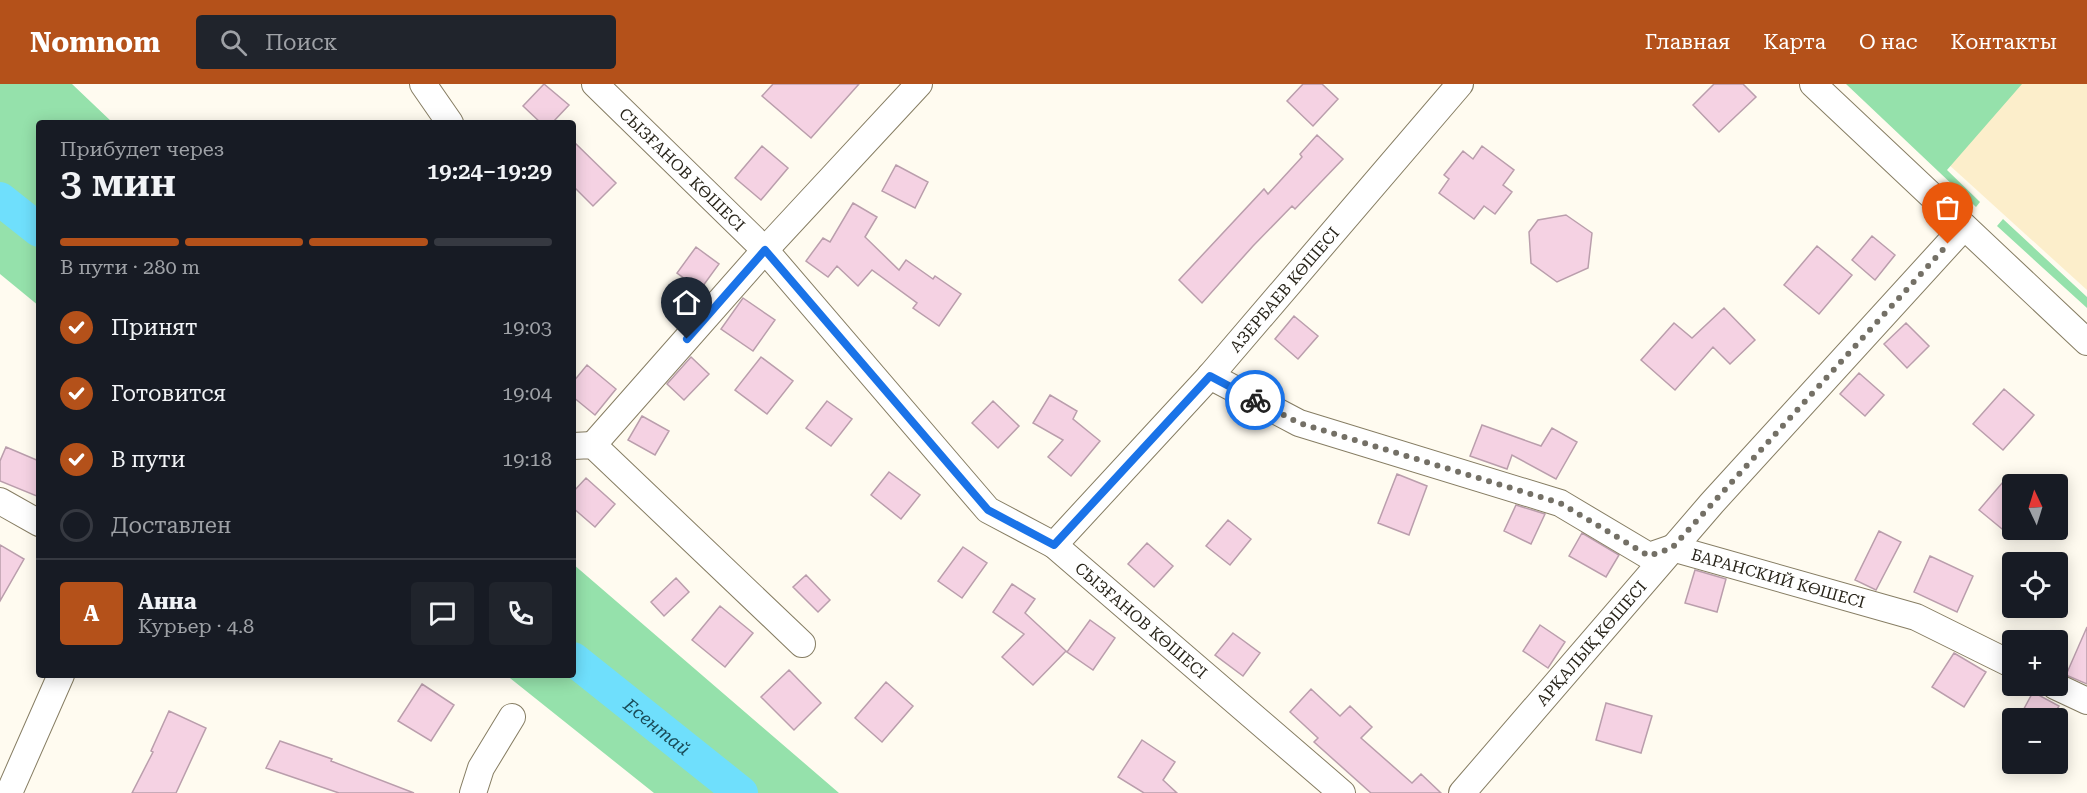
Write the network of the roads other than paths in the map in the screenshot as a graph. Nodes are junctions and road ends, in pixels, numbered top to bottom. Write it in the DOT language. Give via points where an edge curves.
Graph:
graph roads {
  1 [pos="423,84"];
  2 [pos="595,84"];
  3 [pos="919,84"];
  4 [pos="1460,84"];
  5 [pos="1813,84"];
  6 [pos="448,120"];
  7 [pos="1964,226"];
  8 [pos="765,250"];
  9 [pos="2087,342"];
  10 [pos="1210,376"];
  11 [pos="583,446"];
  12 [pos="0,501"];
  13 [pos="36,521"];
  14 [pos="1054,545"];
  15 [pos="1672,548"];
  16 [pos="802,644"];
  17 [pos="2002,659"];
  18 [pos="60,678"];
  19 [pos="2068,692"];
  20 [pos="2087,701"];
  21 [pos="512,717"];
  22 [pos="9,793"];
  23 [pos="473,793"];
  24 [pos="1342,793"];
  25 [pos="1462,793"];
  1 -- 6 [label="street"];
  2 -- 8 [label="street, СЫЗҒАНОВ КӨШЕСІ"];
  3 -- 8 [label="street"];
  4 -- 10 [label="street, АЗЕРБАЕВ КӨШЕСІ"];
  5 -- 7 [label="street"];
  7 -- 9 [label="street"];
  7 -- 15 [label="street, АРҚАЛЫҚ КӨШЕСІ"];
  8 -- 11 [label="street"];
  8 -- 14 [label="street, СЫЗҒАНОВ КӨШЕСІ" via="988,510"];
  10 -- 14 [label="street, АЗЕРБАЕВ КӨШЕСІ"];
  10 -- 15 [label="street, БАРАНСКИЙ КӨШЕСІ" via="1299,423 1560,503 1649,556"];
  11 -- 16 [label="street"];
  12 -- 13 [label="street"];
  14 -- 24 [label="street, СЫЗҒАНОВ КӨШЕСІ"];
  15 -- 17 [label="street, БАРАНСКИЙ КӨШЕСІ" via="1916,617"];
  15 -- 25 [label="street, АРҚАЛЫҚ КӨШЕСІ"];
  18 -- 22 [label="street"];
  19 -- 20 [label="street"];
  21 -- 23 [label="street" via="481,768"];
}
